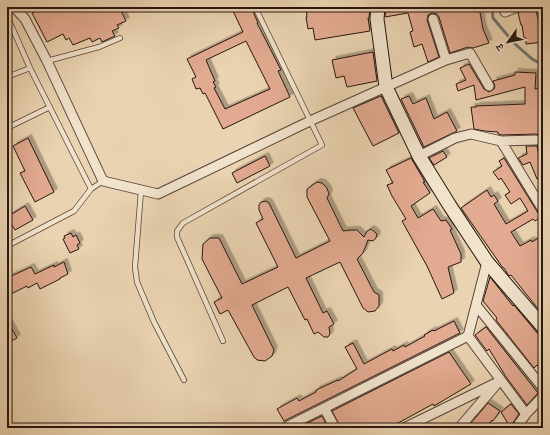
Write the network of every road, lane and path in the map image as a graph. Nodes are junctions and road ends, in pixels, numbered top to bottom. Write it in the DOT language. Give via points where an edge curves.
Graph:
graph roads {
  1 [pos="255,7"];
  2 [pos="378,7"];
  3 [pos="517,7"];
  4 [pos="12,9"];
  5 [pos="505,12"];
  6 [pos="7,16"];
  7 [pos="433,19"];
  8 [pos="120,38"];
  9 [pos="446,60"];
  10 [pos="47,61"];
  11 [pos="30,68"];
  12 [pos="7,77"];
  13 [pos="489,86"];
  14 [pos="386,87"];
  15 [pos="50,107"];
  16 [pos="310,121"];
  17 [pos="7,128"];
  18 [pos="536,140"];
  19 [pos="502,141"];
  20 [pos="419,156"];
  21 [pos="103,181"];
  22 [pos="91,189"];
  23 [pos="141,191"];
  24 [pos="543,210"];
  25 [pos="7,246"];
  26 [pos="487,262"];
  27 [pos="476,305"];
  28 [pos="543,327"];
  29 [pos="468,336"];
  30 [pos="224,341"];
  31 [pos="184,380"];
  32 [pos="500,381"];
  33 [pos="543,388"];
  34 [pos="543,396"];
  35 [pos="324,408"];
  36 [pos="526,414"];
  37 [pos="407,427"];
  38 [pos="284,428"];
  39 [pos="335,428"];
  40 [pos="459,428"];
  41 [pos="516,428"];
  1 -- 16 [label="lane"];
  2 -- 14 [label="street" via="377,19"];
  3 -- 5 [label="street"];
  4 -- 10 [label="street" via="25,19"];
  6 -- 11 [label="lane"];
  7 -- 9 [label="street"];
  8 -- 10 [label="lane" via="99,48"];
  9 -- 13 [label="street" via="470,53"];
  9 -- 14 [label="street"];
  10 -- 21 [label="street"];
  11 -- 12 [label="lane"];
  11 -- 15 [label="lane"];
  14 -- 16 [label="street"];
  14 -- 20 [label="street"];
  15 -- 17 [label="lane"];
  15 -- 22 [label="lane"];
  16 -- 23 [label="street" via="158,194"];
  16 -- 30 [label="lane" via="322,145 183,223 177,231 177,237"];
  18 -- 19 [label="street"];
  19 -- 20 [label="street" via="472,134 455,138"];
  19 -- 24 [label="street"];
  20 -- 26 [label="street"];
  21 -- 22 [label="lane"];
  21 -- 23 [label="street"];
  22 -- 25 [label="lane" via="74,211"];
  23 -- 31 [label="lane" via="135,267 137,282"];
  26 -- 27 [label="street"];
  26 -- 28 [label="street"];
  27 -- 29 [label="street"];
  27 -- 33 [label="street"];
  29 -- 32 [label="street"];
  29 -- 35 [label="street"];
  32 -- 36 [label="street"];
  32 -- 37 [label="street"];
  32 -- 40 [label="street"];
  34 -- 36 [label="street"];
  35 -- 38 [label="street"];
  35 -- 39 [label="street"];
  36 -- 41 [label="street"];
}
